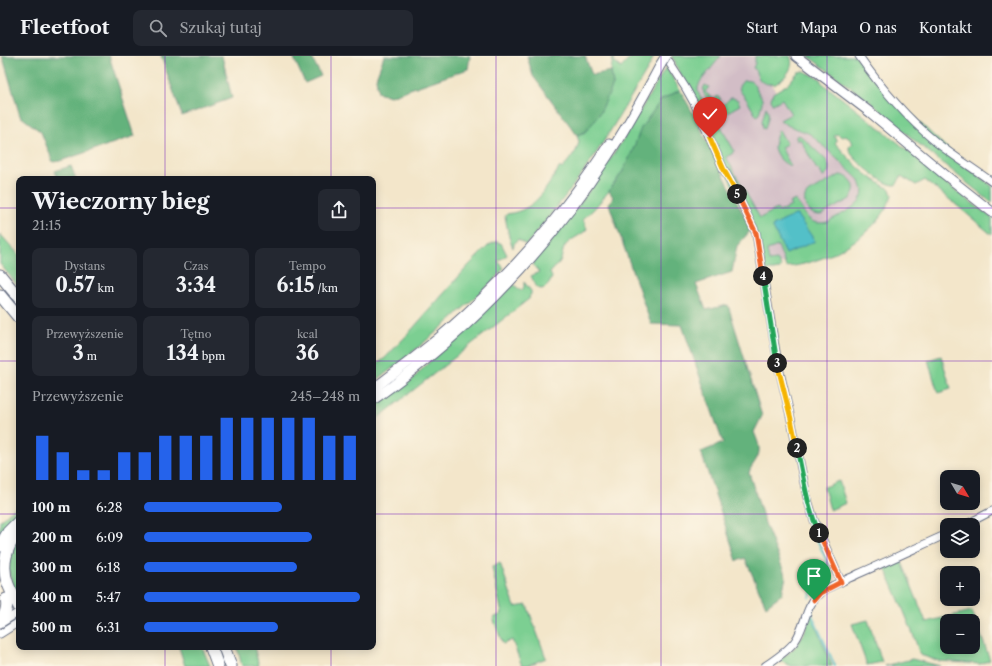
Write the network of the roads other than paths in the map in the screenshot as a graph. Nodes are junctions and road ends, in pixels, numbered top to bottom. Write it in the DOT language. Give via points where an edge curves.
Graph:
graph roads {
  1 [pos="796,56"];
  2 [pos="859,56"];
  3 [pos="662,58"];
  4 [pos="992,182"];
  5 [pos="992,212"];
  6 [pos="0,275"];
  7 [pos="16,294"];
  8 [pos="0,295"];
  9 [pos="16,314"];
  10 [pos="376,386"];
  11 [pos="376,398"];
  12 [pos="992,511"];
  13 [pos="978,518"];
  14 [pos="16,524"];
  15 [pos="16,536"];
  16 [pos="940,537"];
  17 [pos="0,546"];
  18 [pos="841,582"];
  19 [pos="0,585"];
  20 [pos="12,597"];
  21 [pos="16,610"];
  22 [pos="16,613"];
  23 [pos="0,621"];
  24 [pos="0,624"];
  25 [pos="16,624"];
  26 [pos="0,634"];
  27 [pos="212,650"];
  28 [pos="225,650"];
  29 [pos="231,650"];
  30 [pos="218,666"];
  31 [pos="232,666"];
  32 [pos="765,666"];
  1 -- 5 [label="main road"];
  2 -- 4 [label="street" via="887,93 918,126 946,150"];
  3 -- 10 [label="main road" via="603,152 542,234 475,305 418,355"];
  3 -- 11 [label="main road" via="641,101 606,160 531,258 462,328 405,377"];
  3 -- 18 [label="street" via="694,103 756,233 778,364 807,497 814,520"];
  6 -- 7 [label="highway"];
  8 -- 9 [label="highway"];
  12 -- 13 [label="street"];
  14 -- 17 [label="highway"];
  15 -- 20 [label="highway" via="6,552 4,564"];
  16 -- 18 [label="street"];
  18 -- 32 [label="street" via="816,597 795,641"];
  19 -- 20 [label="highway"];
  20 -- 21 [label="highway" via="11,606"];
  20 -- 23 [label="highway"];
  22 -- 24 [label="street"];
  25 -- 26 [label="street"];
  27 -- 30 [label="highway"];
  28 -- 31 [label="highway"];
  29 -- 31 [label="highway"];
}
